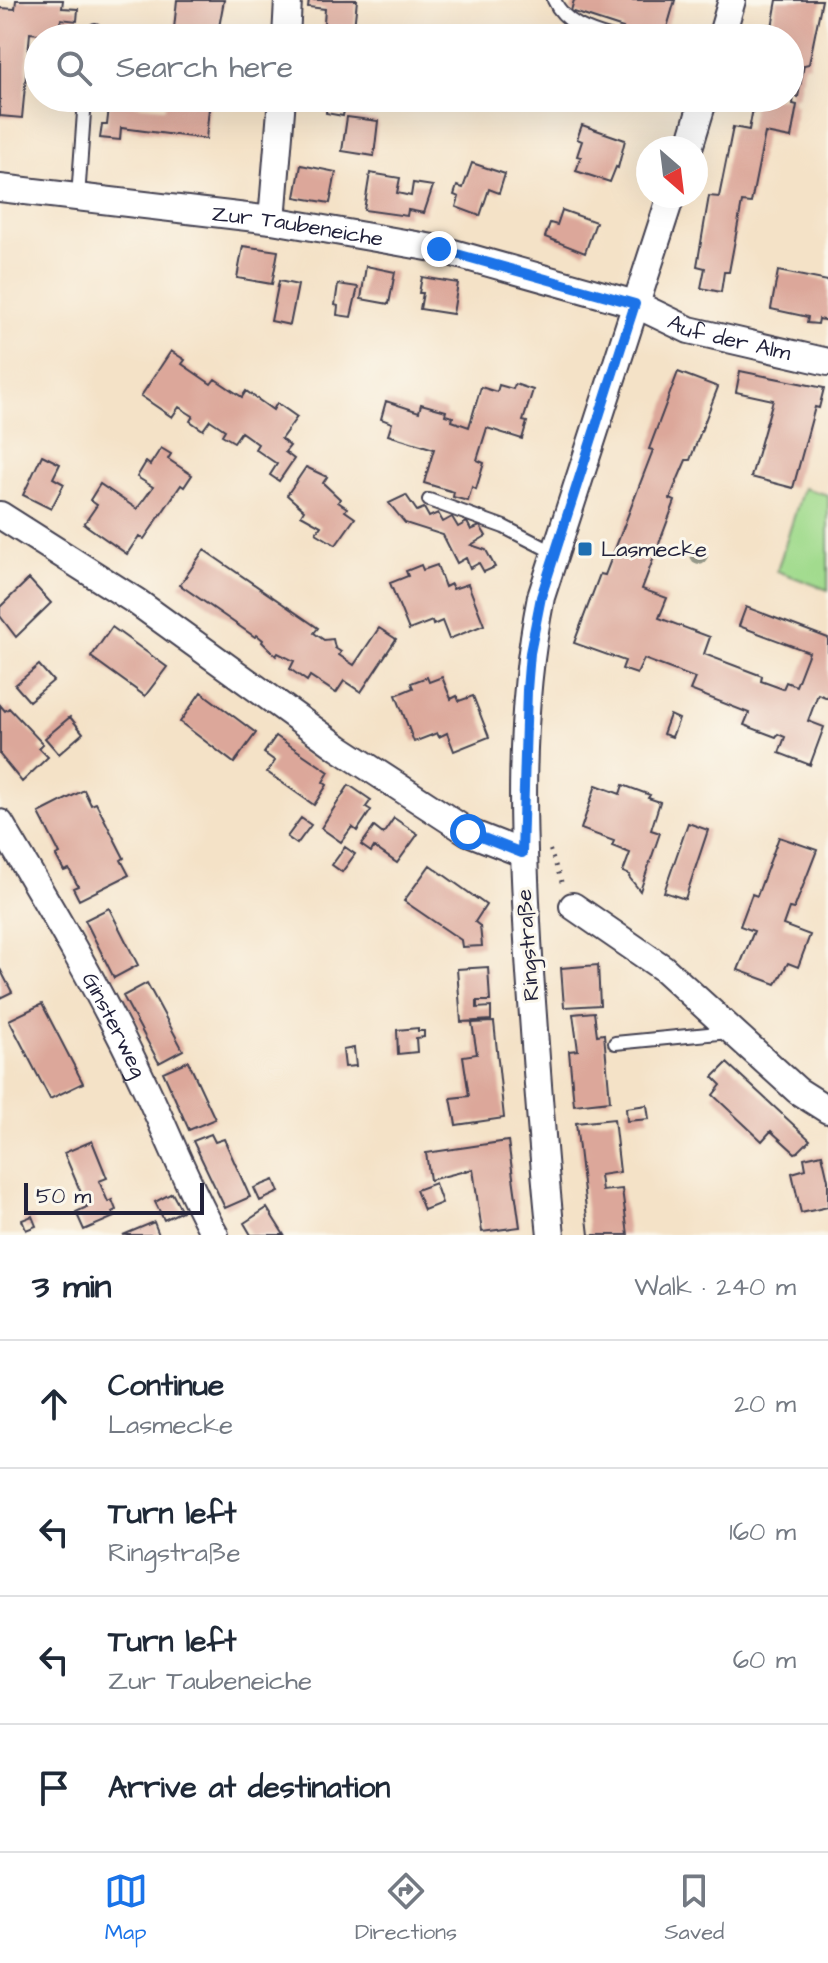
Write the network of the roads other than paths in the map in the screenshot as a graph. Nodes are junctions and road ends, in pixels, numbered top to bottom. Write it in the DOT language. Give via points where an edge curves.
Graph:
graph roads {
  1 [pos="288,0"];
  2 [pos="554,0"];
  3 [pos="732,0"];
  4 [pos="287,24"];
  5 [pos="576,24"];
  6 [pos="725,24"];
  7 [pos="84,112"];
  8 [pos="281,112"];
  9 [pos="700,112"];
  10 [pos="693,136"];
  11 [pos="0,188"];
  12 [pos="78,198"];
  13 [pos="667,208"];
  14 [pos="272,220"];
  15 [pos="635,304"];
  16 [pos="828,362"];
  17 [pos="429,500"];
  18 [pos="0,515"];
  19 [pos="555,553"];
  20 [pos="0,823"];
  21 [pos="522,842"];
  22 [pos="573,906"];
  23 [pos="732,1031"];
  24 [pos="615,1043"];
  25 [pos="828,1110"];
  26 [pos="215,1235"];
  27 [pos="551,1235"];
  1 -- 4 [label="street"];
  2 -- 5 [label="lane" via="560,13"];
  3 -- 6 [label="street"];
  7 -- 12 [label="lane"];
  8 -- 14 [label="street"];
  9 -- 10 [label="street"];
  11 -- 12 [label="street, Zur Taubeneiche"];
  12 -- 14 [label="street, Zur Taubeneiche"];
  13 -- 15 [label="street, Ringstraße"];
  14 -- 15 [label="street, Zur Taubeneiche" via="439,249"];
  15 -- 16 [label="street, Auf der Alm" via="689,330"];
  15 -- 19 [label="street, Ringstraße"];
  17 -- 19 [label="lane" via="504,527"];
  18 -- 21 [label="street" via="137,602 339,748 468,832"];
  19 -- 21 [label="street, Ringstraße" via="530,653"];
  20 -- 26 [label="street, Ginsterweg" via="142,1078"];
  21 -- 27 [label="street, Ringstraße"];
  22 -- 23 [label="street" via="663,968"];
  23 -- 24 [label="lane"];
  23 -- 25 [label="street" via="798,1091"];
}
